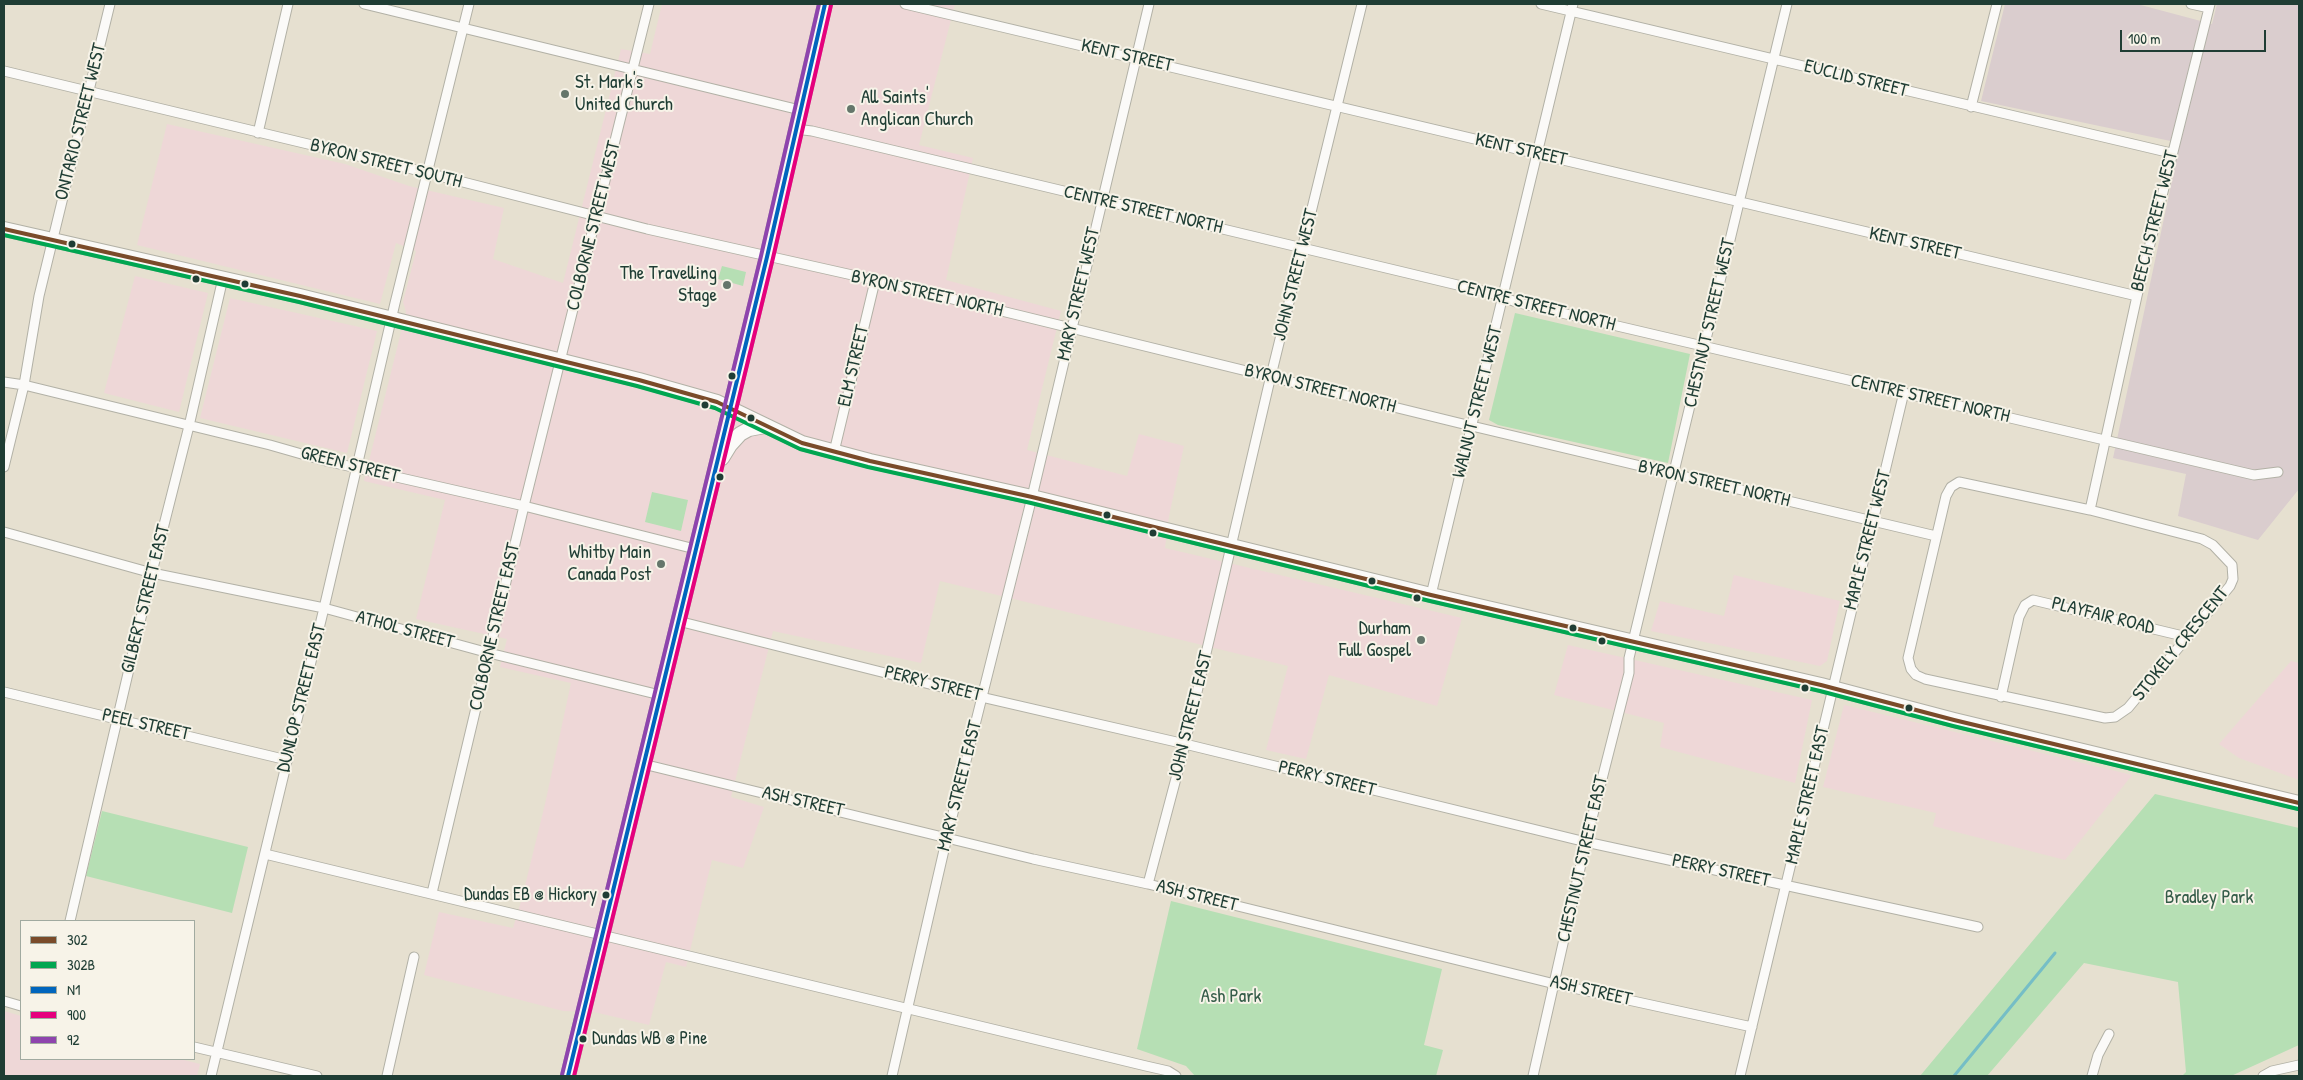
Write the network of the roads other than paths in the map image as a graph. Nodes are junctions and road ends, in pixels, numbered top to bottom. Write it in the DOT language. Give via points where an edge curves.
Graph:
graph roads {
  1 [pos="110,4"];
  2 [pos="288,4"];
  3 [pos="364,4"];
  4 [pos="468,4"];
  5 [pos="650,4"];
  6 [pos="825,4"];
  7 [pos="905,4"];
  8 [pos="1150,4"];
  9 [pos="1362,4"];
  10 [pos="1541,4"];
  11 [pos="1787,4"];
  12 [pos="1997,4"];
  13 [pos="2191,4"];
  14 [pos="2210,6"];
  15 [pos="1572,7"];
  16 [pos="463,27"];
  17 [pos="1137,59"];
  18 [pos="1774,59"];
  19 [pos="632,68"];
  20 [pos="4,71"];
  21 [pos="88,91"];
  22 [pos="1338,107"];
  23 [pos="1972,107"];
  24 [pos="800,110"];
  25 [pos="796,129"];
  26 [pos="258,132"];
  27 [pos="1538,154"];
  28 [pos="2171,154"];
  29 [pos="426,173"];
  30 [pos="1102,201"];
  31 [pos="1738,202"];
  32 [pos="596,215"];
  33 [pos="4,229"];
  34 [pos="52,240"];
  35 [pos="1302,248"];
  36 [pos="767,257"];
  37 [pos="223,278"];
  38 [pos="875,281"];
  39 [pos="2137,296"];
  40 [pos="1503,298"];
  41 [pos="391,319"];
  42 [pos="1071,329"];
  43 [pos="1705,346"];
  44 [pos="561,362"];
  45 [pos="1271,377"];
  46 [pos="4,382"];
  47 [pos="24,385"];
  48 [pos="1904,392"];
  49 [pos="730,407"];
  50 [pos="189,426"];
  51 [pos="764,426"];
  52 [pos="1472,426"];
  53 [pos="2104,440"];
  54 [pos="834,452"];
  55 [pos="4,467"];
  56 [pos="358,467"];
  57 [pos="716,468"];
  58 [pos="2278,472"];
  59 [pos="1674,475"];
  60 [pos="1032,498"];
  61 [pos="524,506"];
  62 [pos="2090,510"];
  63 [pos="1873,522"];
  64 [pos="4,532"];
  65 [pos="1936,536"];
  66 [pos="1230,546"];
  67 [pos="695,550"];
  68 [pos="152,573"];
  69 [pos="1431,595"];
  70 [pos="324,608"];
  71 [pos="678,621"];
  72 [pos="2187,637"];
  73 [pos="1633,642"];
  74 [pos="489,653"];
  75 [pos="1833,689"];
  76 [pos="4,692"];
  77 [pos="660,695"];
  78 [pos="982,697"];
  79 [pos="2001,697"];
  80 [pos="118,719"];
  81 [pos="1185,744"];
  82 [pos="287,760"];
  83 [pos="643,764"];
  84 [pos="2299,804"];
  85 [pos="947,837"];
  86 [pos="1586,842"];
  87 [pos="265,854"];
  88 [pos="1148,884"];
  89 [pos="1786,885"];
  90 [pos="432,892"];
  91 [pos="70,920"];
  92 [pos="1978,927"];
  93 [pos="602,935"];
  94 [pos="414,957"];
  95 [pos="1555,984"];
  96 [pos="4,1001"];
  97 [pos="20,1006"];
  98 [pos="908,1008"];
  99 [pos="1752,1027"];
  100 [pos="2110,1034"];
  101 [pos="195,1048"];
  102 [pos="216,1053"];
  103 [pos="2299,1065"];
  104 [pos="210,1076"];
  105 [pos="317,1076"];
  106 [pos="387,1076"];
  107 [pos="570,1076"];
  108 [pos="892,1076"];
  109 [pos="1176,1076"];
  110 [pos="1533,1076"];
  111 [pos="1740,1076"];
  112 [pos="2092,1076"];
  113 [pos="2263,1076"];
  1 -- 21 [label="street, ONTARIO STREET WEST"];
  2 -- 26 [label="street"];
  3 -- 16 [label="street"];
  4 -- 16 [label="street, DUNLOP STREET EAST"];
  5 -- 19 [label="street, COLBORNE STREET WEST"];
  6 -- 24 [label="main road"];
  7 -- 17 [label="street, KENT STREET"];
  8 -- 17 [label="street, MARY STREET WEST"];
  9 -- 22 [label="street, JOHN STREET WEST"];
  10 -- 15 [label="street, EUCLID STREET"];
  11 -- 18 [label="street, CHESTNUT STREET WEST"];
  12 -- 23 [label="street"];
  13 -- 14 [label="street"];
  14 -- 28 [label="street, BEECH STREET WEST"];
  15 -- 18 [label="street, EUCLID STREET"];
  15 -- 27 [label="street, WALNUT STREET WEST"];
  16 -- 19 [label="street"];
  16 -- 29 [label="street, DUNLOP STREET EAST"];
  17 -- 22 [label="street, KENT STREET"];
  17 -- 30 [label="street, MARY STREET WEST"];
  18 -- 23 [label="street, EUCLID STREET"];
  18 -- 31 [label="street, CHESTNUT STREET WEST"];
  19 -- 24 [label="street"];
  19 -- 32 [label="street, COLBORNE STREET WEST"];
  20 -- 21 [label="street, BYRON STREET SOUTH"];
  21 -- 26 [label="street, BYRON STREET SOUTH"];
  21 -- 34 [label="street, ONTARIO STREET WEST"];
  22 -- 27 [label="street, KENT STREET"];
  22 -- 35 [label="street, JOHN STREET WEST"];
  23 -- 28 [label="street, EUCLID STREET"];
  24 -- 25 [label="main road"];
  25 -- 30 [label="street, CENTRE STREET NORTH"];
  25 -- 36 [label="main road"];
  26 -- 29 [label="street, BYRON STREET SOUTH"];
  27 -- 31 [label="street, KENT STREET"];
  27 -- 40 [label="street, WALNUT STREET WEST"];
  28 -- 39 [label="street, BEECH STREET WEST"];
  29 -- 32 [label="street, BYRON STREET SOUTH"];
  29 -- 41 [label="street, DUNLOP STREET EAST"];
  30 -- 35 [label="street, CENTRE STREET NORTH"];
  30 -- 42 [label="street, MARY STREET WEST"];
  31 -- 39 [label="street, KENT STREET"];
  31 -- 43 [label="street, CHESTNUT STREET WEST"];
  32 -- 36 [label="street, BYRON STREET SOUTH"];
  32 -- 44 [label="street, COLBORNE STREET WEST"];
  33 -- 34 [label="main road"];
  34 -- 37 [label="main road"];
  34 -- 47 [label="street, ONTARIO STREET WEST"];
  35 -- 40 [label="street, CENTRE STREET NORTH"];
  35 -- 45 [label="street, JOHN STREET WEST"];
  36 -- 38 [label="street, BYRON STREET NORTH"];
  36 -- 49 [label="main road"];
  37 -- 41 [label="main road"];
  37 -- 50 [label="street, GILBERT STREET EAST"];
  38 -- 42 [label="street, BYRON STREET NORTH"];
  38 -- 54 [label="street, ELM STREET"];
  39 -- 53 [label="street, BEECH STREET WEST"];
  40 -- 43 [label="street, CENTRE STREET NORTH"];
  40 -- 52 [label="street, WALNUT STREET WEST"];
  41 -- 44 [label="main road"];
  41 -- 56 [label="street, DUNLOP STREET EAST"];
  42 -- 45 [label="street, BYRON STREET NORTH"];
  42 -- 60 [label="street, MARY STREET WEST"];
  43 -- 48 [label="street, CENTRE STREET NORTH"];
  43 -- 59 [label="street, CHESTNUT STREET WEST"];
  44 -- 49 [label="main road" via="639,380"];
  44 -- 61 [label="street, COLBORNE STREET EAST"];
  45 -- 52 [label="street, BYRON STREET NORTH"];
  45 -- 66 [label="street, JOHN STREET WEST"];
  46 -- 47 [label="street, GREEN STREET"];
  47 -- 50 [label="street, GREEN STREET"];
  47 -- 55 [label="street, ONTARIO STREET WEST"];
  48 -- 53 [label="street, CENTRE STREET NORTH"];
  48 -- 63 [label="street, MAPLE STREET WEST"];
  49 -- 51 [label="main road"];
  49 -- 57 [label="main road"];
  50 -- 56 [label="street, GREEN STREET"];
  50 -- 68 [label="street, GILBERT STREET EAST"];
  51 -- 54 [label="main road" via="802,443"];
  51 -- 57 [label="main road" via="740,434"];
  52 -- 59 [label="street, BYRON STREET NORTH"];
  52 -- 69 [label="street, WALNUT STREET WEST"];
  53 -- 58 [label="street, CENTRE STREET NORTH" via="2254,475"];
  53 -- 62 [label="street, BEECH STREET WEST"];
  54 -- 60 [label="main road"];
  56 -- 61 [label="street, GREEN STREET"];
  56 -- 70 [label="street, DUNLOP STREET EAST"];
  57 -- 67 [label="main road"];
  59 -- 63 [label="street, BYRON STREET NORTH"];
  59 -- 73 [label="street, CHESTNUT STREET WEST"];
  60 -- 66 [label="main road"];
  60 -- 78 [label="street, MARY STREET EAST"];
  61 -- 67 [label="street, GREEN STREET"];
  61 -- 74 [label="street, COLBORNE STREET EAST"];
  62 -- 65 [label="street, STOKELY CRESCENT" via="1959,482 1946,496"];
  62 -- 72 [label="street, STOKELY CRESCENT" via="2202,539 2213,545 2232,565 2234,572 2230,586"];
  63 -- 65 [label="street, BYRON STREET NORTH"];
  63 -- 75 [label="street, MAPLE STREET WEST"];
  64 -- 68 [label="street, ATHOL STREET"];
  65 -- 79 [label="street, STOKELY CRESCENT" via="1908,658 1911,669 1924,679"];
  66 -- 69 [label="main road"];
  66 -- 81 [label="street, JOHN STREET EAST"];
  67 -- 71 [label="main road"];
  68 -- 70 [label="street, ATHOL STREET"];
  68 -- 80 [label="street, GILBERT STREET EAST"];
  69 -- 73 [label="main road"];
  70 -- 74 [label="street, ATHOL STREET"];
  70 -- 82 [label="street, DUNLOP STREET EAST"];
  71 -- 77 [label="main road"];
  71 -- 78 [label="street, PERRY STREET"];
  72 -- 79 [label="street, STOKELY CRESCENT" via="2128,708 2115,717 2105,718"];
  72 -- 79 [label="street, PLAYFAIR ROAD" via="2033,600 2025,605 2019,617"];
  73 -- 75 [label="main road"];
  73 -- 86 [label="street, CHESTNUT STREET EAST" via="1629,673"];
  74 -- 77 [label="street, ATHOL STREET"];
  74 -- 90 [label="street, COLBORNE STREET EAST"];
  75 -- 84 [label="main road"];
  75 -- 89 [label="street, MAPLE STREET EAST"];
  76 -- 80 [label="street, PEEL STREET"];
  77 -- 83 [label="main road"];
  78 -- 81 [label="street, PERRY STREET"];
  78 -- 85 [label="street, MARY STREET EAST"];
  80 -- 82 [label="street, PEEL STREET"];
  80 -- 91 [label="street, GILBERT STREET EAST"];
  81 -- 86 [label="street, PERRY STREET"];
  81 -- 88 [label="street, JOHN STREET EAST"];
  82 -- 87 [label="street, DUNLOP STREET EAST"];
  83 -- 85 [label="street, ASH STREET"];
  83 -- 93 [label="main road"];
  85 -- 88 [label="street, ASH STREET" via="1034,860"];
  85 -- 98 [label="street, MARY STREET EAST"];
  86 -- 89 [label="street, PERRY STREET"];
  86 -- 95 [label="street, CHESTNUT STREET EAST"];
  87 -- 90 [label="street"];
  87 -- 102 [label="street, DUNLOP STREET EAST"];
  88 -- 95 [label="street, ASH STREET"];
  89 -- 92 [label="street, PERRY STREET"];
  89 -- 99 [label="street, MAPLE STREET EAST"];
  90 -- 93 [label="street"];
  93 -- 98 [label="street"];
  93 -- 107 [label="main road"];
  94 -- 106 [label="street"];
  95 -- 99 [label="street, ASH STREET"];
  95 -- 110 [label="street, CHESTNUT STREET EAST"];
  96 -- 97 [label="street"];
  98 -- 108 [label="street, MARY STREET EAST"];
  98 -- 109 [label="street" via="1168,1071"];
  99 -- 111 [label="street, MAPLE STREET EAST"];
  100 -- 112 [label="street" via="2098,1055"];
  101 -- 102 [label="street"];
  102 -- 104 [label="street, DUNLOP STREET EAST"];
  102 -- 105 [label="street"];
  103 -- 113 [label="street"];
}
